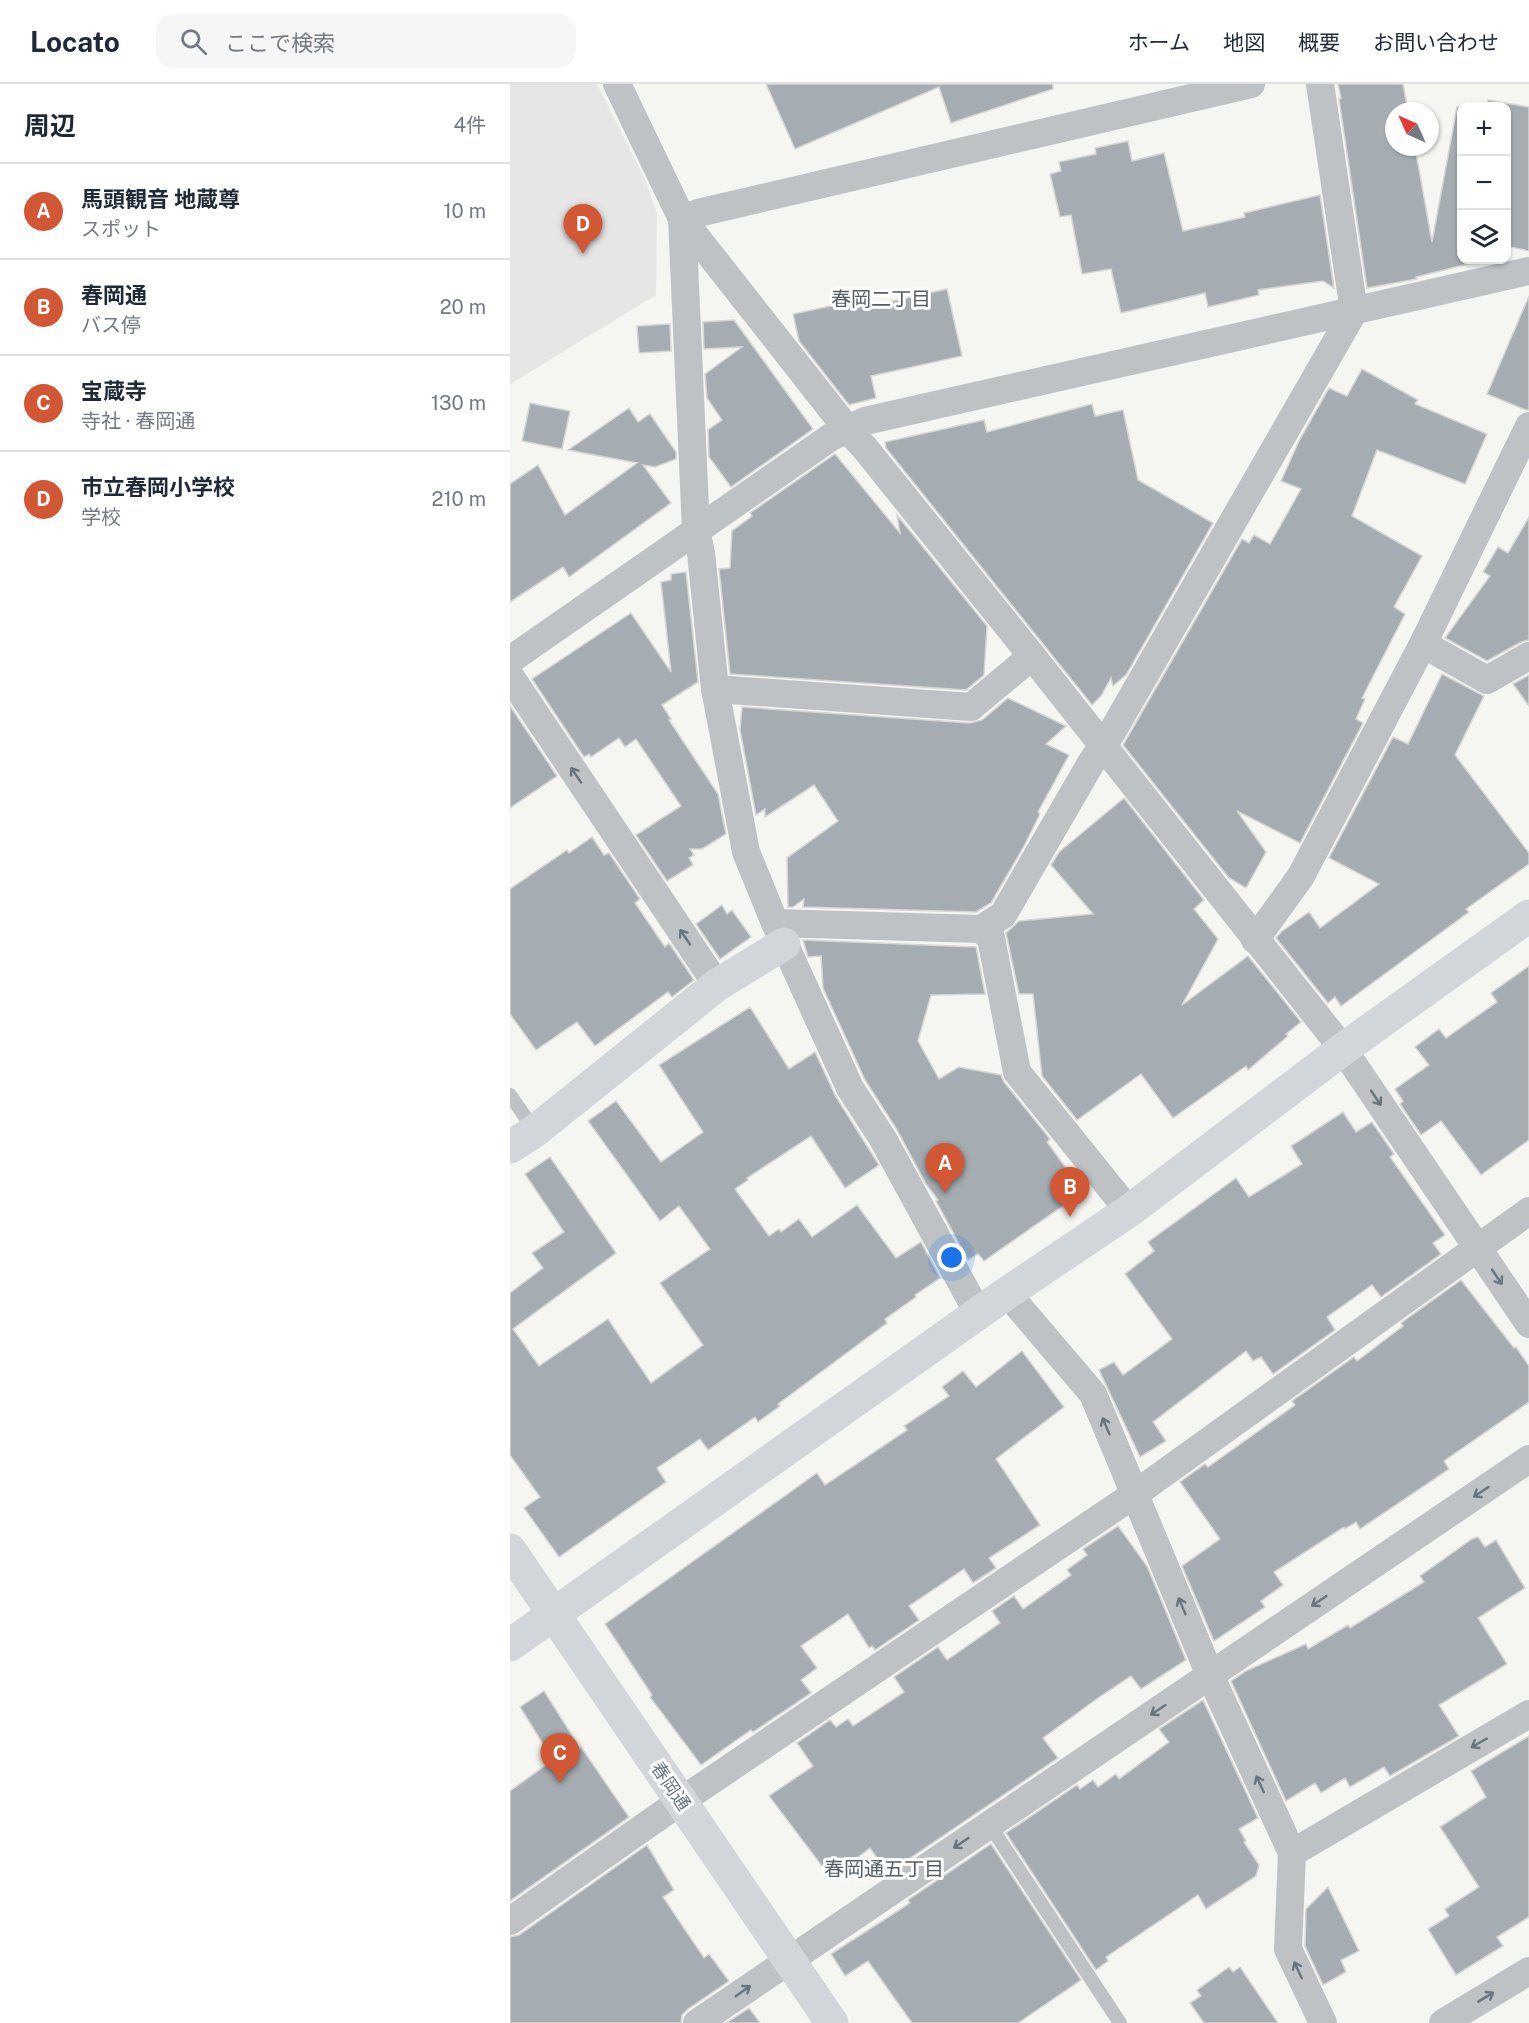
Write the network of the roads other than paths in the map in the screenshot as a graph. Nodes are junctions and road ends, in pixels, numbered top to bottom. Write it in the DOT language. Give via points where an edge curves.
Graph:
graph roads {
  1 [pos="617,84"];
  2 [pos="1251,84"];
  3 [pos="1320,84"];
  4 [pos="682,219"];
  5 [pos="1529,271"];
  6 [pos="1354,311"];
  7 [pos="1529,426"];
  8 [pos="848,430"];
  9 [pos="696,530"];
  10 [pos="1423,644"];
  11 [pos="1032,656"];
  12 [pos="1529,656"];
  13 [pos="510,660"];
  14 [pos="510,676"];
  15 [pos="715,689"];
  16 [pos="1103,746"];
  17 [pos="1529,916"];
  18 [pos="981,929"];
  19 [pos="779,933"];
  20 [pos="1255,940"];
  21 [pos="717,985"];
  22 [pos="1343,1049"];
  23 [pos="510,1095"];
  24 [pos="523,1139"];
  25 [pos="1129,1211"];
  26 [pos="1529,1211"];
  27 [pos="1478,1249"];
  28 [pos="1007,1293"];
  29 [pos="978,1313"];
  30 [pos="1529,1324"];
  31 [pos="1529,1459"];
  32 [pos="1135,1494"];
  33 [pos="510,1550"];
  34 [pos="555,1615"];
  35 [pos="510,1645"];
  36 [pos="1210,1675"];
  37 [pos="1529,1714"];
  38 [pos="681,1801"];
  39 [pos="989,1824"];
  40 [pos="1292,1853"];
  41 [pos="510,1921"];
  42 [pos="789,1959"];
  43 [pos="1529,1971"];
  44 [pos="697,2023"];
  45 [pos="832,2023"];
  46 [pos="1120,2023"];
  47 [pos="1323,2023"];
  48 [pos="1443,2023"];
  1 -- 4 [label="street"];
  2 -- 4 [label="street"];
  3 -- 6 [label="street"];
  4 -- 8 [label="street"];
  4 -- 9 [label="street"];
  5 -- 6 [label="street"];
  6 -- 8 [label="street" via="865,421"];
  6 -- 16 [label="street"];
  7 -- 10 [label="street"];
  8 -- 9 [label="street" via="831,437"];
  8 -- 11 [label="street"];
  9 -- 13 [label="street"];
  9 -- 15 [label="street"];
  10 -- 12 [label="street" via="1487,680"];
  10 -- 20 [label="street" via="1301,876"];
  11 -- 15 [label="street" via="971,707"];
  11 -- 16 [label="street"];
  21 -- 14 [label="street, one-way"];
  15 -- 19 [label="street" via="746,852"];
  16 -- 18 [label="street" via="1003,915"];
  16 -- 20 [label="street"];
  17 -- 22 [label="street"];
  18 -- 19 [label="street"];
  18 -- 25 [label="street" via="991,938 1017,1072"];
  19 -- 21 [label="street"];
  19 -- 29 [label="street" via="850,1088 883,1139"];
  20 -- 22 [label="street"];
  21 -- 24 [label="street"];
  22 -- 25 [label="street"];
  22 -- 27 [label="street, one-way"];
  23 -- 24 [label="lane"];
  25 -- 28 [label="street"];
  26 -- 27 [label="street"];
  27 -- 30 [label="street, one-way"];
  27 -- 32 [label="street"];
  28 -- 29 [label="street"];
  32 -- 28 [label="street, one-way" via="1093,1394"];
  29 -- 34 [label="street"];
  31 -- 36 [label="street, one-way"];
  36 -- 32 [label="street, one-way"];
  32 -- 38 [label="street"];
  33 -- 34 [label="street, 春岡通"];
  34 -- 35 [label="street"];
  34 -- 38 [label="street, 春岡通"];
  36 -- 39 [label="street, one-way"];
  40 -- 36 [label="street, one-way"];
  37 -- 40 [label="street, one-way"];
  38 -- 41 [label="street"];
  38 -- 42 [label="street, 春岡通"];
  39 -- 42 [label="street, one-way"];
  39 -- 46 [label="lane"];
  47 -- 40 [label="street, one-way" via="1288,1949"];
  44 -- 42 [label="street, one-way"];
  42 -- 45 [label="street, 春岡通"];
  48 -- 43 [label="street, one-way"];
}
